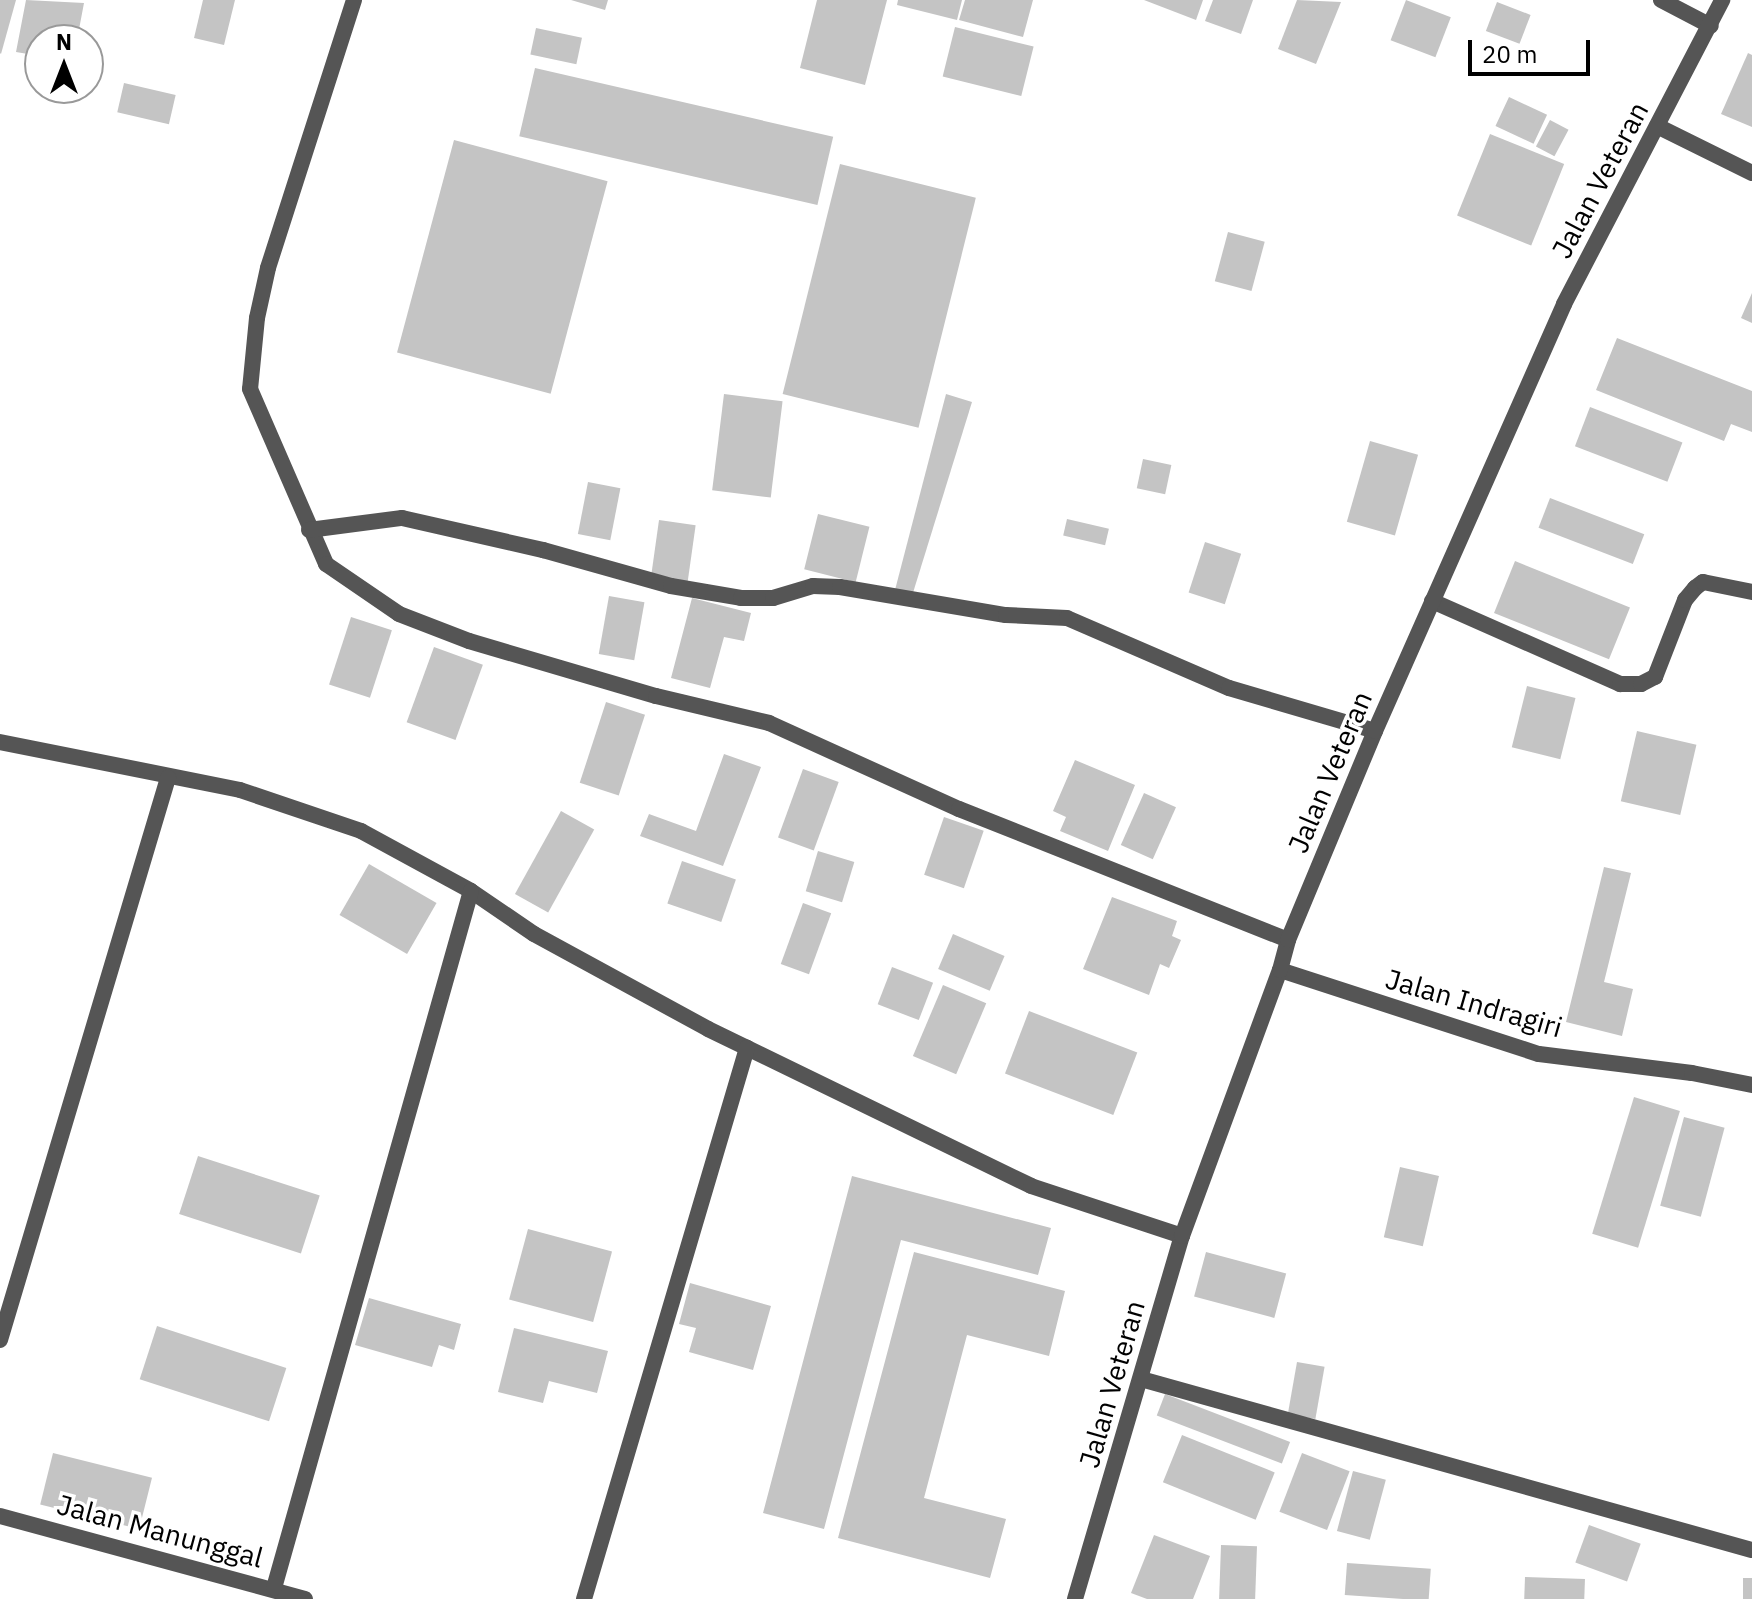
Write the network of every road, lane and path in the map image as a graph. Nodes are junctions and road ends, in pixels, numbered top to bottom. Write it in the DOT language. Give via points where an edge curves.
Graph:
graph roads {
  1 [pos="354,0"];
  2 [pos="1661,0"];
  3 [pos="1722,0"];
  4 [pos="1711,26"];
  5 [pos="1657,126"];
  6 [pos="1752,173"];
  7 [pos="309,530"];
  8 [pos="1752,592"];
  9 [pos="1432,601"];
  10 [pos="1375,731"];
  11 [pos="0,742"];
  12 [pos="168,778"];
  13 [pos="471,891"];
  14 [pos="1288,940"];
  15 [pos="1280,970"];
  16 [pos="747,1048"];
  17 [pos="1752,1085"];
  18 [pos="1182,1236"];
  19 [pos="0,1340"];
  20 [pos="1141,1379"];
  21 [pos="0,1516"];
  22 [pos="1752,1550"];
  23 [pos="274,1588"];
  24 [pos="305,1599"];
  25 [pos="584,1599"];
  26 [pos="1075,1599"];
  1 -- 7 [label="street" via="268,268 250,389"];
  2 -- 4 [label="street"];
  3 -- 4 [label="street, Jalan Veteran"];
  4 -- 5 [label="street, Jalan Veteran"];
  5 -- 6 [label="street"];
  5 -- 9 [label="street, Jalan Veteran" via="1564,304"];
  7 -- 10 [label="street" via="402,518 671,586 741,598 840,587 1006,615 1067,618 1229,688"];
  7 -- 14 [label="street" via="326,564 399,614 469,641 642,692 769,723 959,809"];
  8 -- 9 [label="street" via="1703,582 1695,588 1685,600 1655,677 1641,684 1620,684"];
  9 -- 10 [label="street, Jalan Veteran"];
  10 -- 14 [label="street, Jalan Veteran"];
  11 -- 12 [label="street"];
  12 -- 13 [label="street" via="240,790 361,831"];
  12 -- 19 [label="street"];
  13 -- 16 [label="street" via="534,934"];
  13 -- 23 [label="street"];
  14 -- 15 [label="street, Jalan Veteran"];
  15 -- 17 [label="street, Jalan Indragiri" via="1539,1054"];
  15 -- 18 [label="street, Jalan Veteran"];
  16 -- 18 [label="street" via="1031,1186"];
  16 -- 25 [label="street"];
  18 -- 20 [label="street, Jalan Veteran"];
  20 -- 22 [label="street"];
  20 -- 26 [label="street, Jalan Veteran"];
  21 -- 23 [label="street, Jalan Manunggal"];
  23 -- 24 [label="street, Jalan Manunggal"];
}
